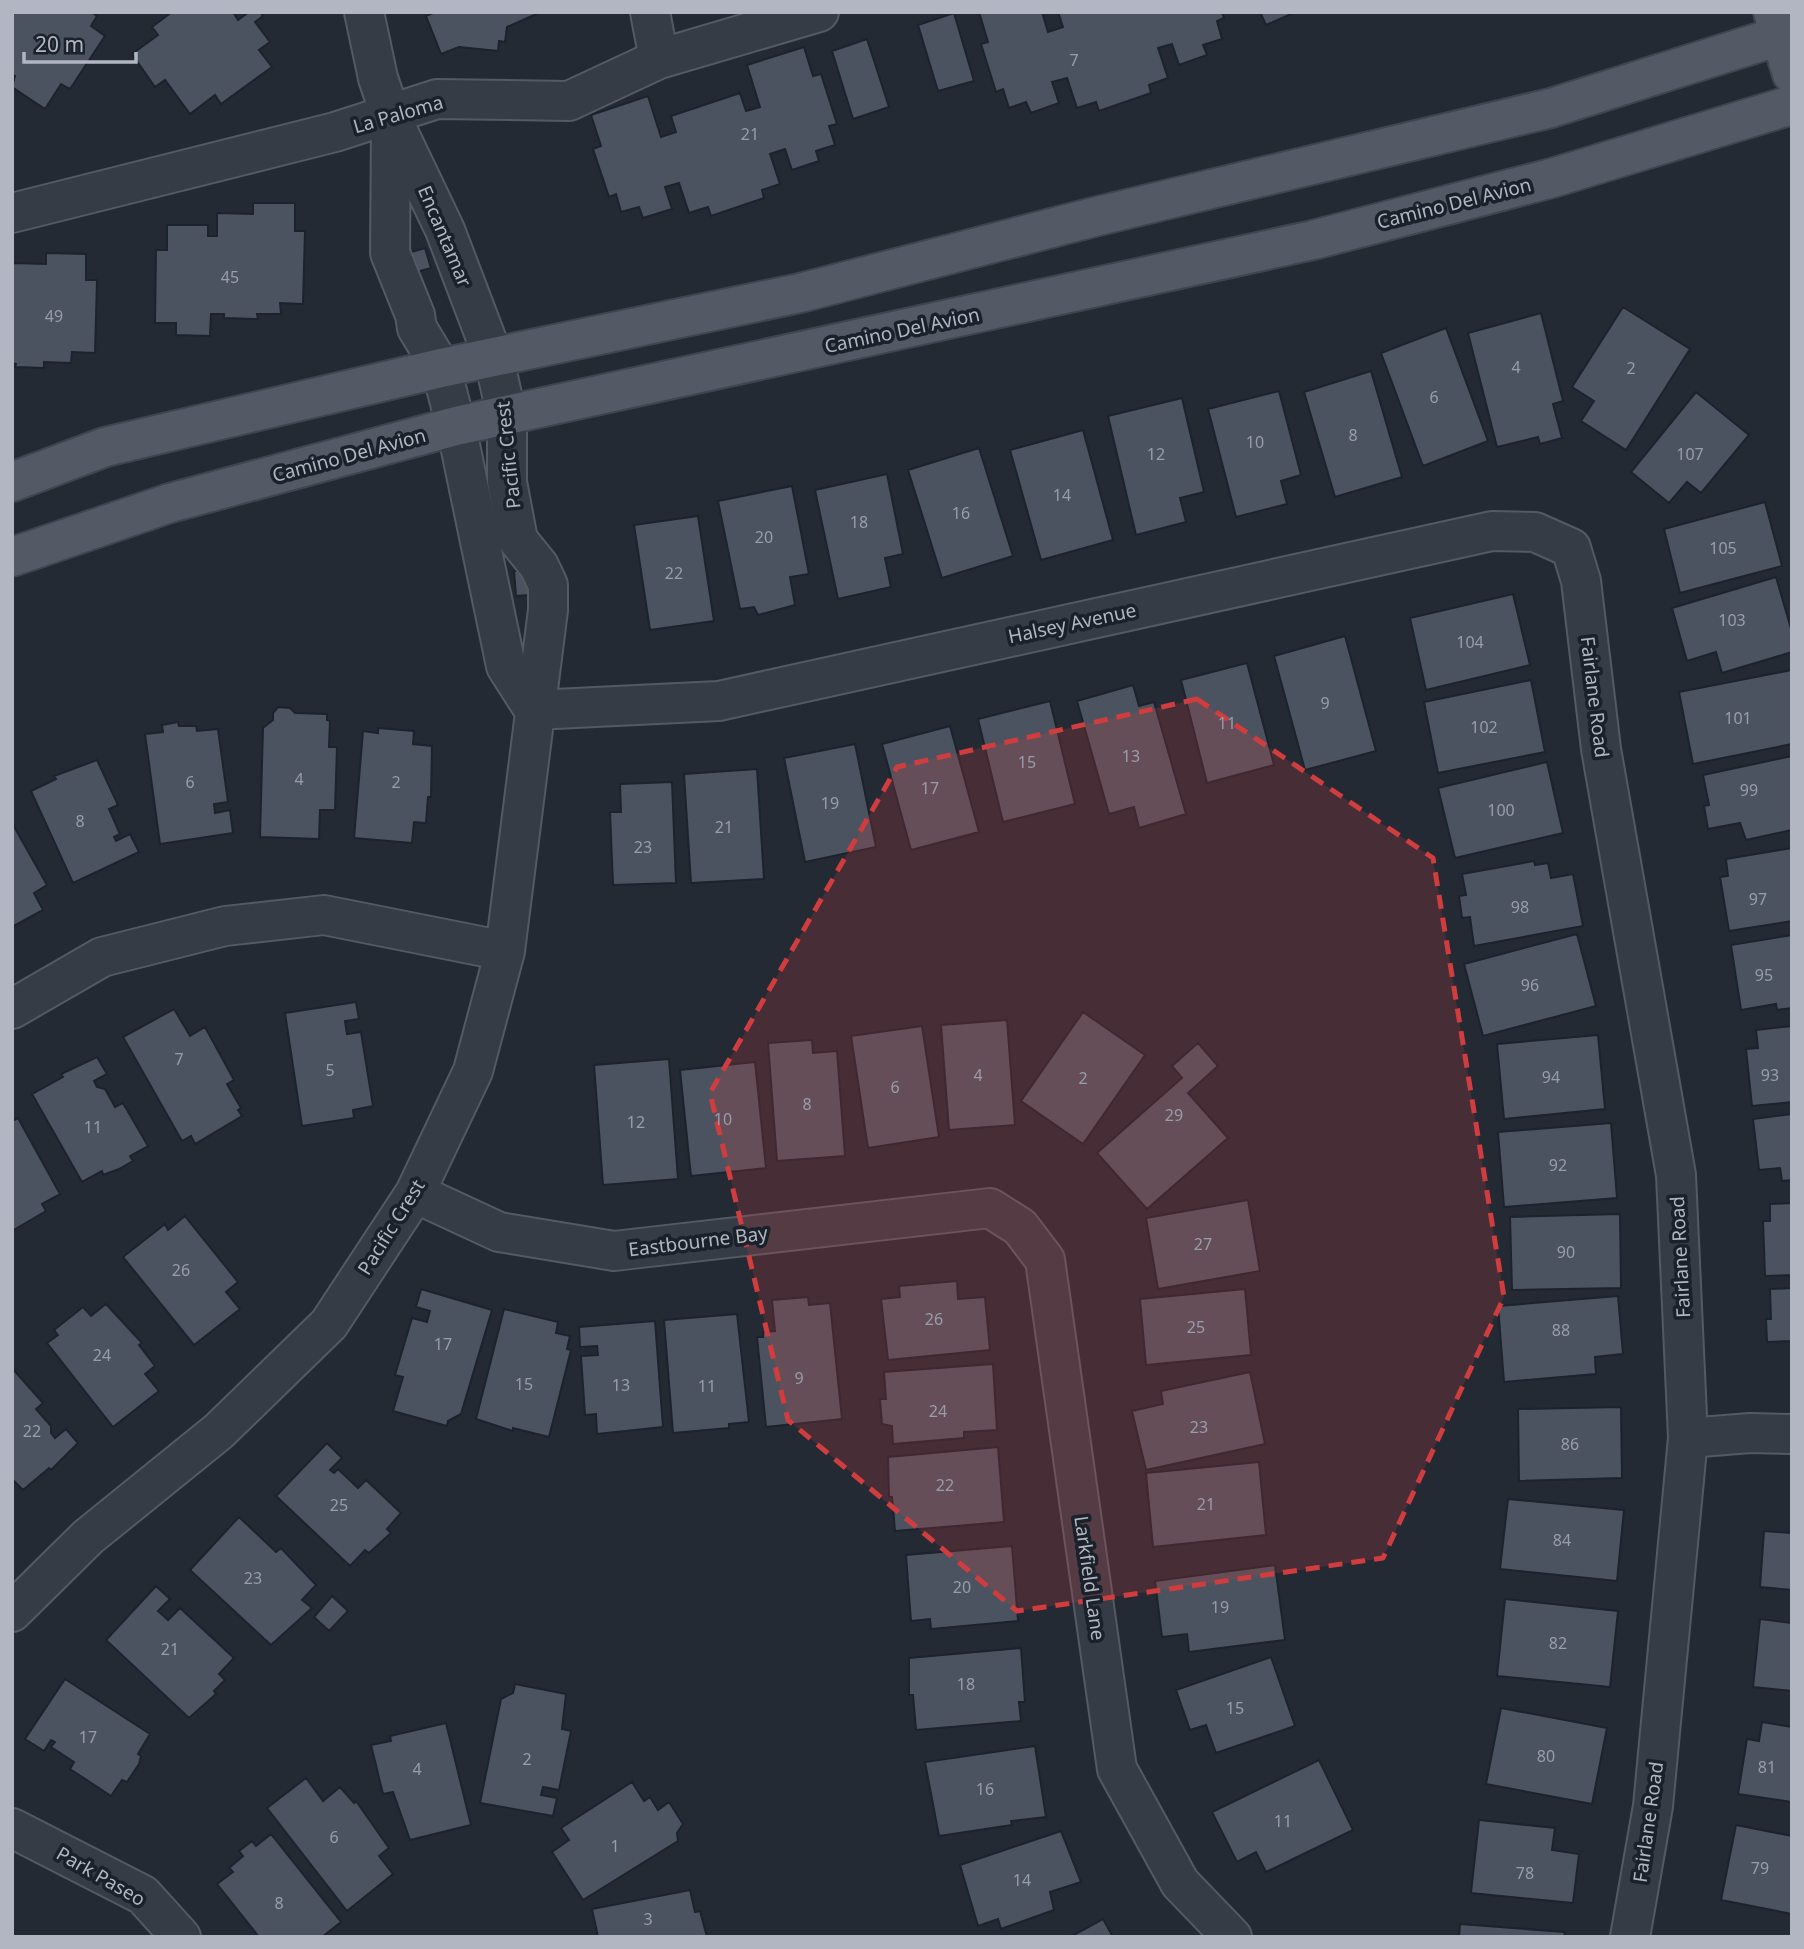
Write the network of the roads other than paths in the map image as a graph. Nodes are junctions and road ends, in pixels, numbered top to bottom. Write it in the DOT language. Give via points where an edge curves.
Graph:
graph roads {
  1 [pos="364,12"];
  2 [pos="650,12"];
  3 [pos="819,12"];
  4 [pos="1782,27"];
  5 [pos="659,59"];
  6 [pos="1792,74"];
  7 [pos="1792,105"];
  8 [pos="391,117"];
  9 [pos="12,213"];
  10 [pos="494,359"];
  11 [pos="441,369"];
  12 [pos="507,417"];
  13 [pos="456,426"];
  14 [pos="12,482"];
  15 [pos="12,557"];
  16 [pos="1581,581"];
  17 [pos="534,710"];
  18 [pos="505,951"];
  19 [pos="12,1009"];
  20 [pos="415,1193"];
  21 [pos="989,1208"];
  22 [pos="1792,1434"];
  23 [pos="1688,1438"];
  24 [pos="12,1612"];
  25 [pos="12,1828"];
  26 [pos="181,1937"];
  27 [pos="1232,1937"];
  28 [pos="1630,1937"];
  1 -- 8 [label="street, Encantamar"];
  2 -- 5 [label="street"];
  3 -- 5 [label="street, La Paloma"];
  4 -- 6 [label="main road"];
  4 -- 10 [label="main road" via="1551,108 800,293"];
  5 -- 8 [label="street, La Paloma" via="569,101 437,99"];
  7 -- 12 [label="main road, Camino Del Avion" via="1552,178 1312,240"];
  8 -- 9 [label="street, La Paloma"];
  8 -- 10 [label="street, Encantamar" via="445,230"];
  8 -- 11 [label="street, Encantamar" via="390,253 417,328"];
  10 -- 11 [label="main road"];
  10 -- 12 [label="street, Pacific Crest"];
  11 -- 13 [label="street, Pacific Crest"];
  11 -- 14 [label="main road" via="105,447"];
  12 -- 13 [label="main road, Camino Del Avion"];
  12 -- 17 [label="street, Pacific Crest" via="507,482 518,540 548,585"];
  13 -- 15 [label="main road, Camino Del Avion" via="170,503"];
  13 -- 17 [label="street, Pacific Crest" via="506,666"];
  16 -- 17 [label="street, Halsey Avenue" via="1571,548 1535,532 1492,531 719,701"];
  16 -- 23 [label="street, Fairlane Road" via="1601,749 1676,1175"];
  17 -- 18 [label="street, Pacific Crest"];
  18 -- 19 [label="street" via="324,915 225,926 102,957"];
  18 -- 20 [label="street, Pacific Crest" via="472,1071"];
  20 -- 21 [label="street, Eastbourne Bay" via="499,1231 614,1251"];
  20 -- 24 [label="street, Pacific Crest" via="329,1324 219,1431 88,1537"];
  21 -- 27 [label="street, Larkfield Lane" via="1020,1227 1045,1260 1117,1769 1180,1883"];
  22 -- 23 [label="street"];
  23 -- 28 [label="street, Fairlane Road" via="1653,1806"];
  25 -- 26 [label="street, Park Paseo" via="143,1895"];
}
